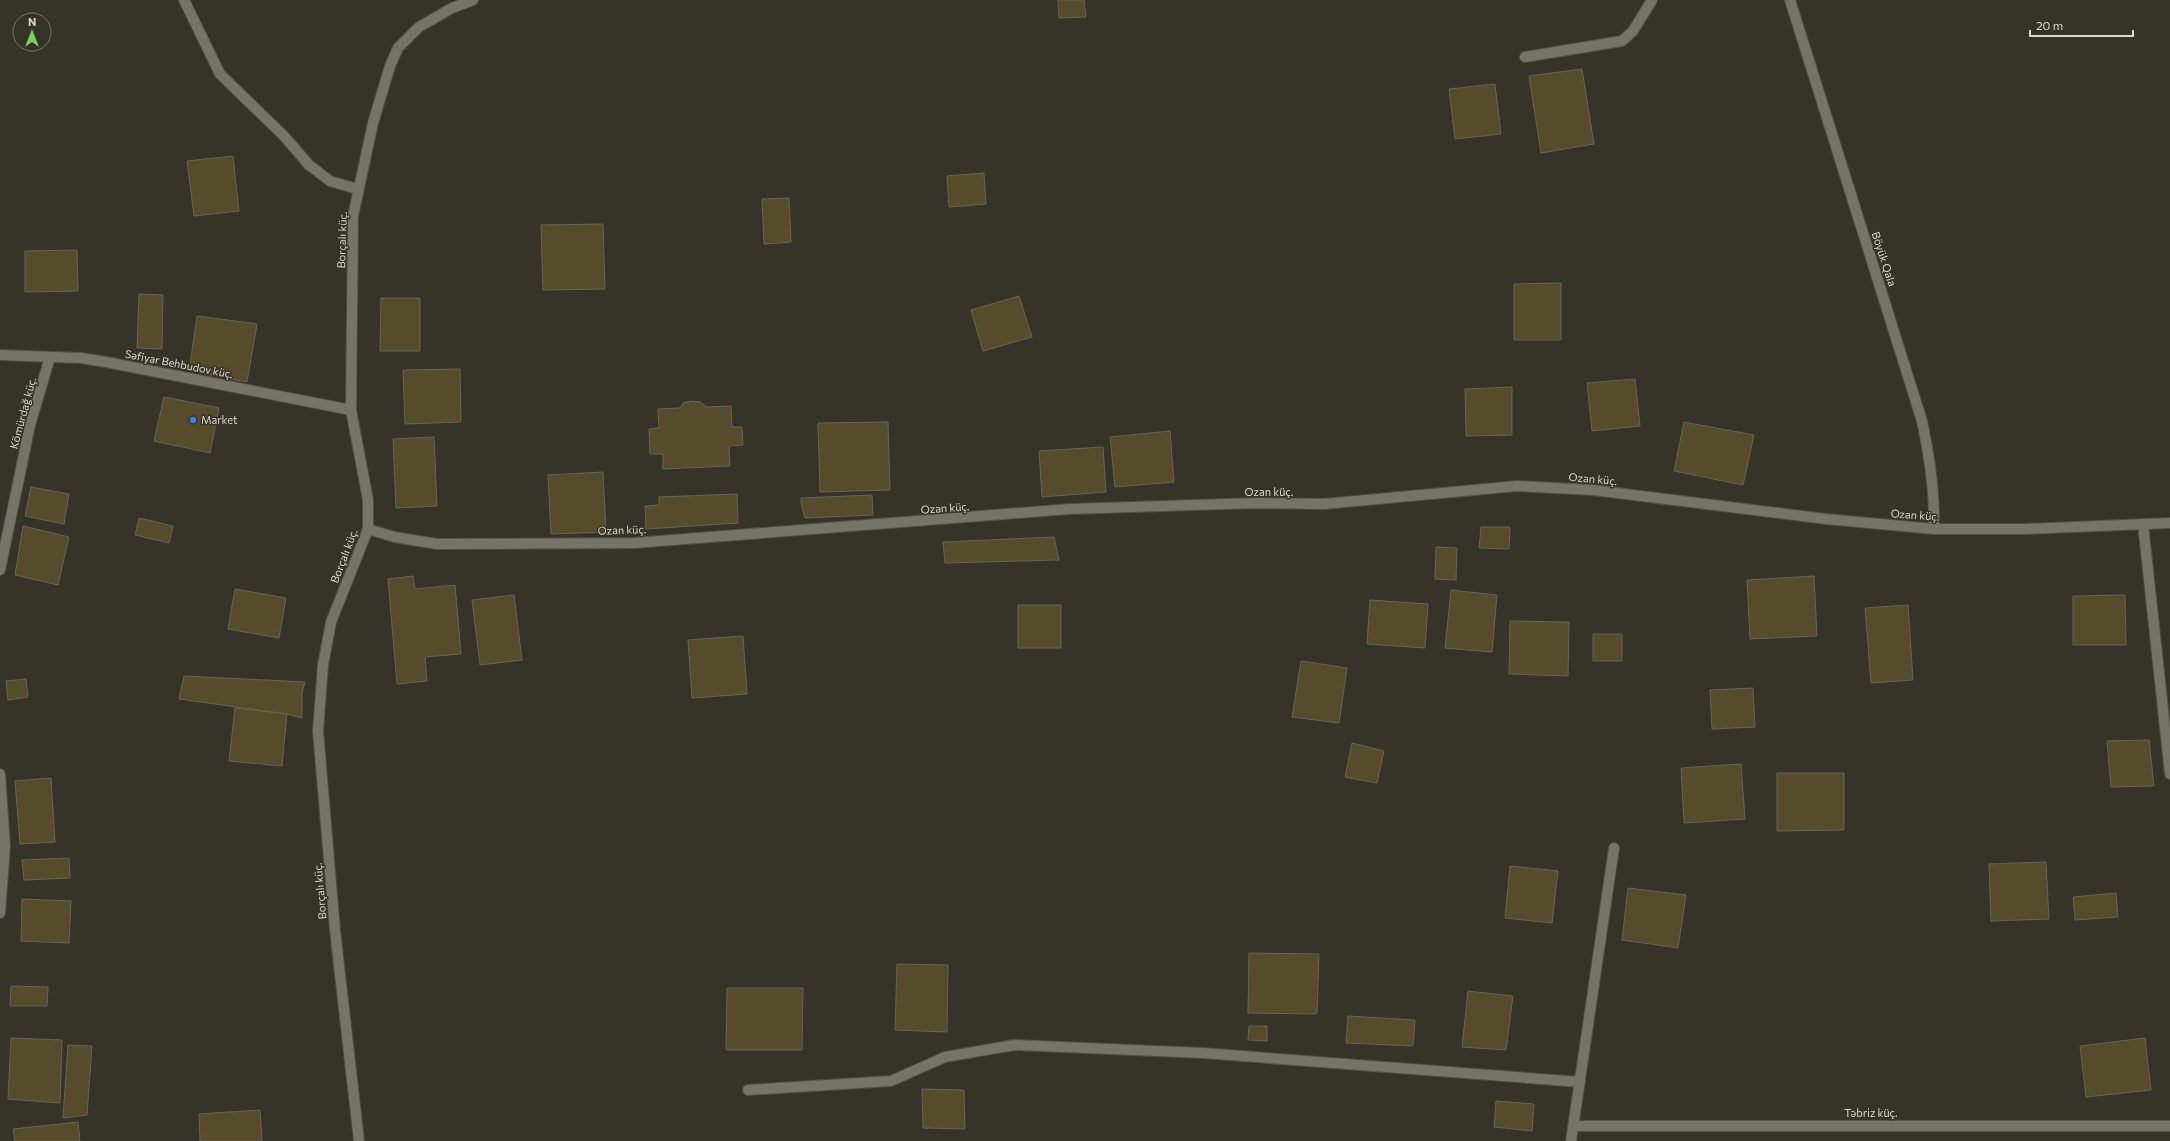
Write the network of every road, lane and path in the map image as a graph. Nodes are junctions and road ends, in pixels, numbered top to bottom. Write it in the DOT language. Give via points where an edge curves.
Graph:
graph roads {
  1 [pos="184,0"];
  2 [pos="473,0"];
  3 [pos="1652,0"];
  4 [pos="1790,0"];
  5 [pos="1525,56"];
  6 [pos="358,190"];
  7 [pos="0,355"];
  8 [pos="50,357"];
  9 [pos="351,410"];
  10 [pos="2170,523"];
  11 [pos="2144,524"];
  12 [pos="1934,529"];
  13 [pos="368,530"];
  14 [pos="0,570"];
  15 [pos="0,774"];
  16 [pos="2170,774"];
  17 [pos="1614,848"];
  18 [pos="0,913"];
  19 [pos="1580,1082"];
  20 [pos="748,1090"];
  21 [pos="1572,1126"];
  22 [pos="2170,1126"];
  23 [pos="359,1141"];
  24 [pos="1571,1141"];
  1 -- 6 [label="street" via="220,74 284,136 309,165 330,181"];
  2 -- 6 [label="street, Borçalı küç." via="452,8 419,27 398,48 373,123"];
  3 -- 5 [label="street" via="1633,31 1622,41"];
  4 -- 12 [label="street, Böyük Qala" via="1922,421 1932,466"];
  6 -- 9 [label="street, Borçalı küç." via="353,216"];
  7 -- 8 [label="street, Səfiyar Behbudov küç."];
  8 -- 9 [label="street, Səfiyar Behbudov küç." via="106,362"];
  8 -- 14 [label="street, Kömürdağ küç." via="30,425"];
  9 -- 13 [label="street, Borçalı küç." via="368,500"];
  10 -- 11 [label="street, Ozan küç."];
  11 -- 12 [label="street, Ozan küç." via="2025,530"];
  11 -- 16 [label="street"];
  12 -- 13 [label="street, Ozan küç." via="1826,519 1593,490 1517,486 1324,504 1257,503 1070,509 634,543 437,544"];
  13 -- 23 [label="street, Borçalı küç." via="331,622 323,665 318,732 335,930"];
  15 -- 18 [label="street" via="5,846"];
  17 -- 19 [label="street"];
  19 -- 20 [label="street" via="1203,1053 1014,1045 944,1057 892,1081"];
  19 -- 21 [label="street"];
  21 -- 22 [label="street, Təbriz küç."];
  21 -- 24 [label="street"];
}
